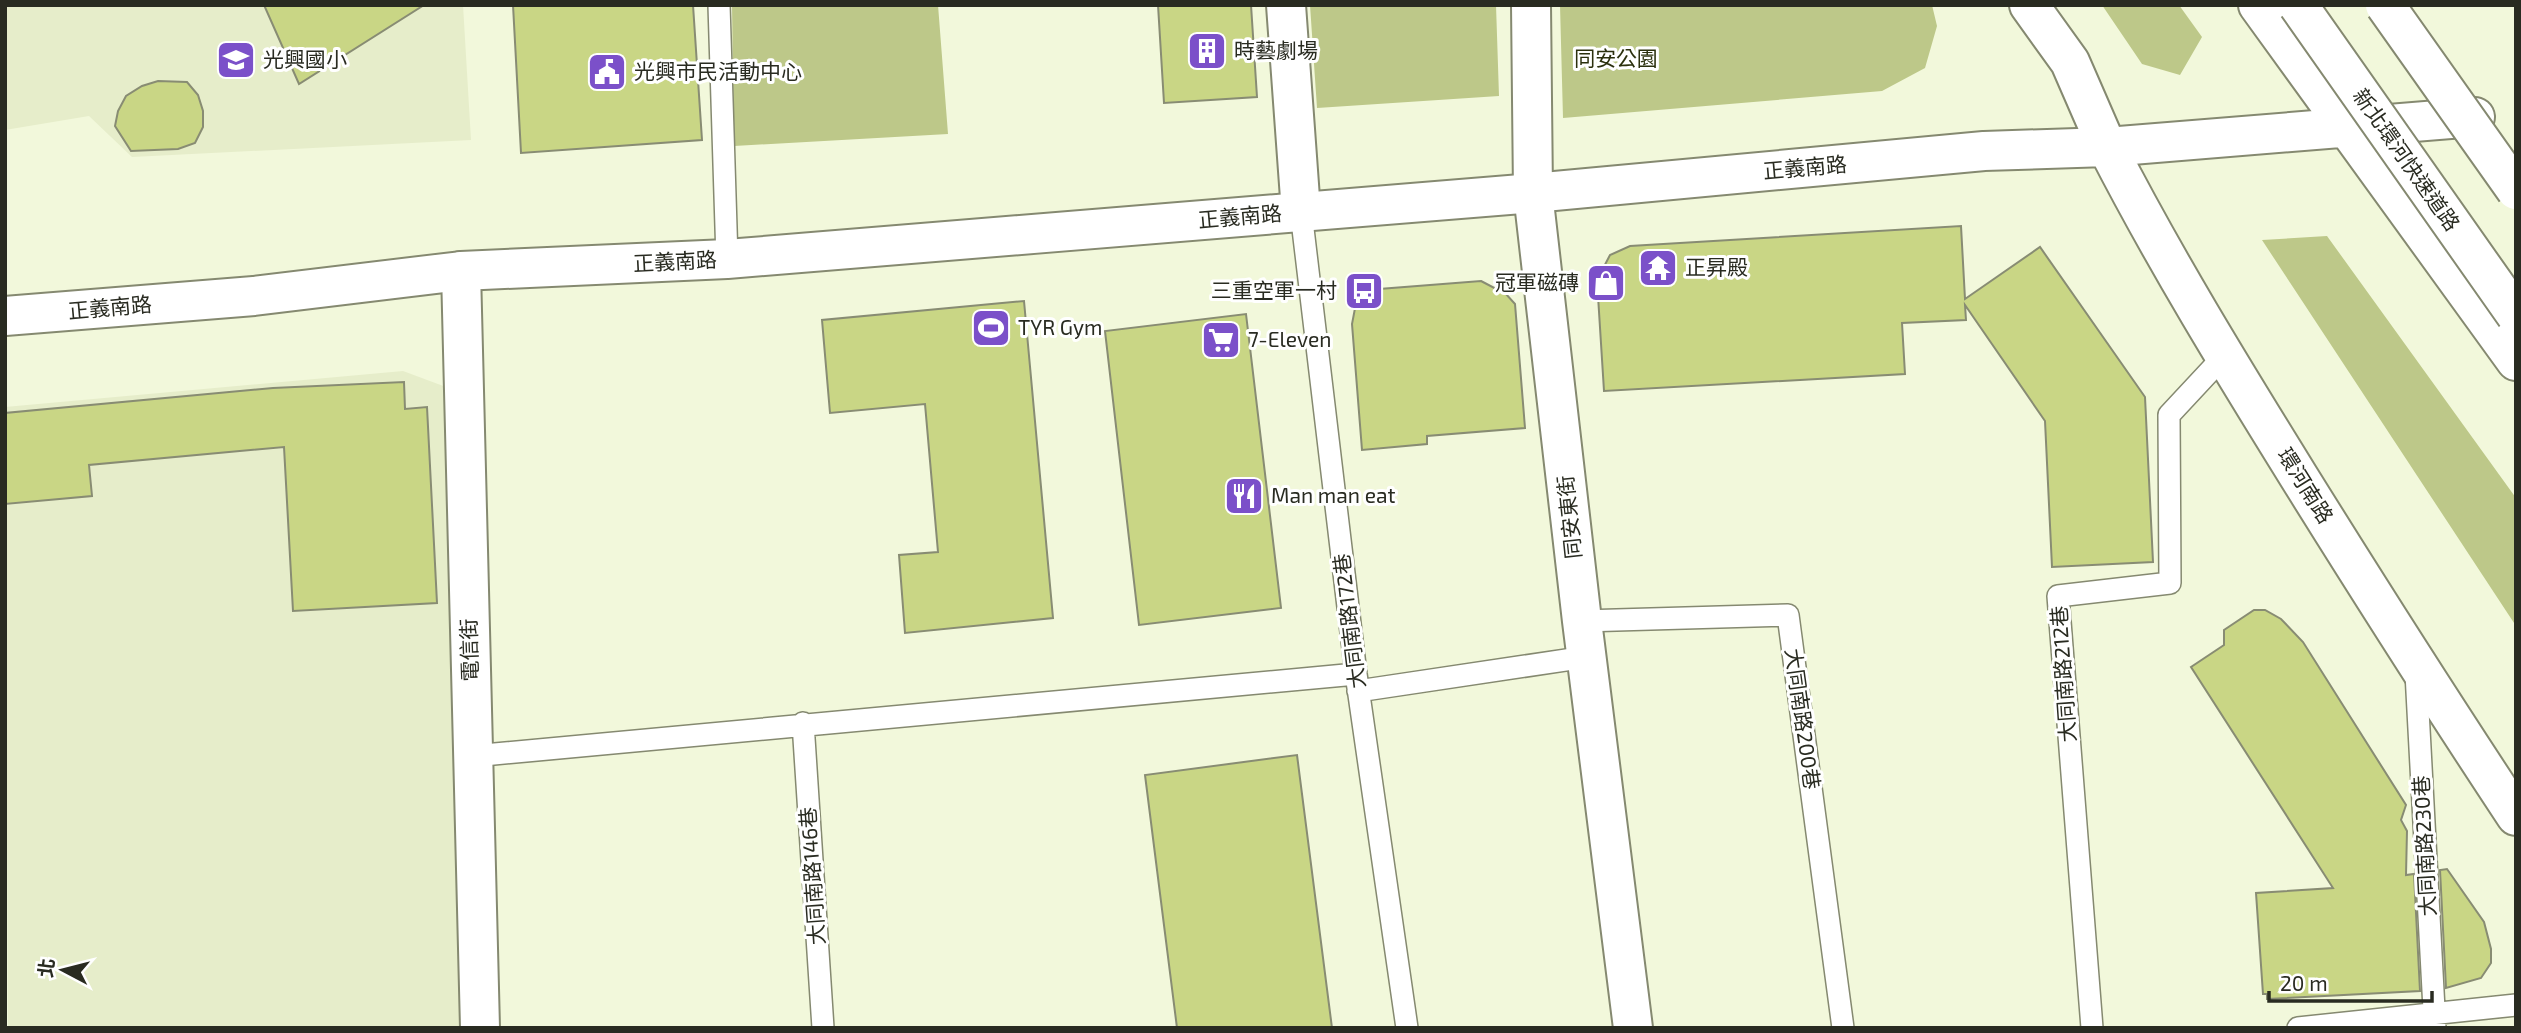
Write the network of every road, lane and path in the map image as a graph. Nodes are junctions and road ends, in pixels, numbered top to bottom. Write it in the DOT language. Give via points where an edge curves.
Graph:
graph roads {
  1 [pos="719,5"];
  2 [pos="1286,5"];
  3 [pos="1531,5"];
  4 [pos="2029,5"];
  5 [pos="2258,5"];
  6 [pos="2298,5"];
  7 [pos="2385,5"];
  8 [pos="2398,5"];
  9 [pos="2475,117"];
  10 [pos="2346,127"];
  11 [pos="2107,147"];
  12 [pos="2516,176"];
  13 [pos="2516,190"];
  14 [pos="1533,193"];
  15 [pos="1301,212"];
  16 [pos="727,259"];
  17 [pos="461,271"];
  18 [pos="2516,315"];
  19 [pos="5,316"];
  20 [pos="2224,356"];
  21 [pos="2516,361"];
  22 [pos="1584,639"];
  23 [pos="2415,664"];
  24 [pos="1357,683"];
  25 [pos="803,723"];
  26 [pos="473,756"];
  27 [pos="2516,817"];
  28 [pos="2516,1005"];
  29 [pos="2435,1021"];
  30 [pos="480,1028"];
  31 [pos="822,1028"];
  32 [pos="1407,1028"];
  33 [pos="1633,1028"];
  34 [pos="1843,1028"];
  35 [pos="2092,1028"];
  36 [pos="2298,1028"];
  1 -- 16 [label="lane"];
  2 -- 15 [label="main road"];
  3 -- 14 [label="main road, 同安東街"];
  4 -- 11 [label="main road, 環河南路" via="2070,62"];
  5 -- 10 [label="main road"];
  6 -- 18 [label="main road, 新北環河快速道路, bridge"];
  7 -- 13 [label="main road, bridge"];
  8 -- 9 [label="main road"];
  9 -- 10 [label="main road, 正義南路"];
  9 -- 12 [label="main road"];
  10 -- 11 [label="main road, 正義南路"];
  10 -- 21 [label="main road"];
  11 -- 14 [label="main road, 正義南路" via="1984,151"];
  11 -- 20 [label="main road, 環河南路"];
  14 -- 15 [label="main road, 正義南路"];
  14 -- 22 [label="main road, 同安東街"];
  15 -- 16 [label="main road, 正義南路"];
  15 -- 24 [label="lane, 大同南路172巷"];
  16 -- 17 [label="main road, 正義南路"];
  17 -- 19 [label="main road, 正義南路" via="254,296"];
  17 -- 26 [label="main road, 電信街"];
  20 -- 23 [label="main road, 環河南路"];
  20 -- 35 [label="lane, 大同南路212巷" via="2169,415 2170,583 2057,596"];
  22 -- 24 [label="lane"];
  22 -- 33 [label="main road, 同安東街"];
  22 -- 34 [label="lane, 大同南路200巷" via="1788,615"];
  23 -- 27 [label="main road, 環河南路"];
  23 -- 29 [label="lane, 大同南路230巷"];
  24 -- 25 [label="lane"];
  24 -- 32 [label="lane, 大同南路172巷"];
  25 -- 26 [label="lane"];
  25 -- 31 [label="lane, 大同南路146巷"];
  26 -- 30 [label="main road, 電信街"];
  28 -- 29 [label="lane"];
  29 -- 36 [label="lane"];
}
